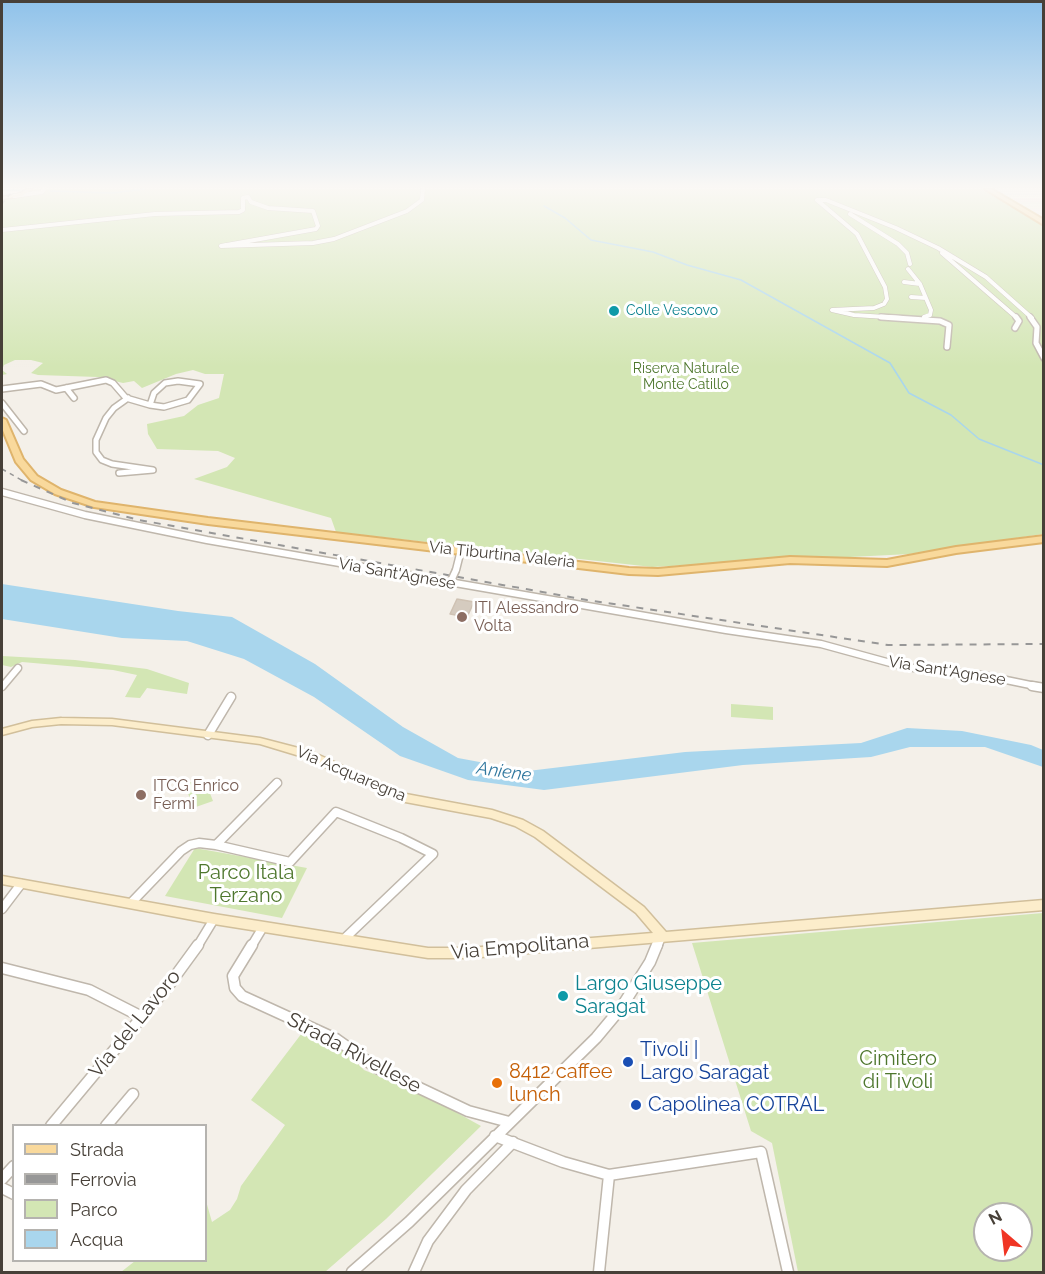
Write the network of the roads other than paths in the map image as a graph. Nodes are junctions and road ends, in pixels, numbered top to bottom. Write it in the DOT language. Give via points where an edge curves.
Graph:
graph roads {
  1 [pos="865,248"];
  2 [pos="902,248"];
  3 [pos="938,248"];
  4 [pos="904,282"];
  5 [pos="920,284"];
  6 [pos="911,297"];
  7 [pos="926,298"];
  8 [pos="915,318"];
  9 [pos="1015,328"];
  10 [pos="947,347"];
  11 [pos="1044,358"];
  12 [pos="66,388"];
  13 [pos="2,389"];
  14 [pos="74,398"];
  15 [pos="128,398"];
  16 [pos="2,403"];
  17 [pos="150,405"];
  18 [pos="2,420"];
  19 [pos="24,431"];
  20 [pos="119,473"];
  21 [pos="2,492"];
  22 [pos="1044,539"];
  23 [pos="461,550"];
  24 [pos="450,583"];
  25 [pos="18,668"];
  26 [pos="2,687"];
  27 [pos="1044,688"];
  28 [pos="231,697"];
  29 [pos="2,732"];
  30 [pos="208,735"];
  31 [pos="277,783"];
  32 [pos="216,845"];
  33 [pos="2,880"];
  34 [pos="21,884"];
  35 [pos="131,903"];
  36 [pos="1044,905"];
  37 [pos="2,909"];
  38 [pos="214,918"];
  39 [pos="263,927"];
  40 [pos="662,935"];
  41 [pos="343,940"];
  42 [pos="2,968"];
  43 [pos="140,1016"];
  44 [pos="133,1094"];
  45 [pos="509,1122"];
  46 [pos="52,1124"];
  47 [pos="107,1124"];
  48 [pos="495,1136"];
  49 [pos="513,1142"];
  50 [pos="609,1175"];
  51 [pos="352,1272"];
  52 [pos="414,1272"];
  53 [pos="599,1272"];
  54 [pos="788,1272"];
  1 -- 8 [label="street" via="883,284 886,303 832,310"];
  2 -- 5 [label="street"];
  3 -- 9 [label="street" via="1014,314 1018,321"];
  3 -- 11 [label="street" via="994,283 1031,317 1037,327 1036,343"];
  4 -- 5 [label="street"];
  5 -- 7 [label="street"];
  6 -- 7 [label="street"];
  7 -- 8 [label="street" via="932,314"];
  8 -- 10 [label="street" via="949,325"];
  12 -- 13 [label="street" via="55,390 41,384"];
  12 -- 14 [label="street"];
  12 -- 15 [label="street" via="108,381"];
  15 -- 17 [label="street"];
  15 -- 20 [label="street" via="106,418 96,440 96,452 112,464 153,470"];
  16 -- 19 [label="street"];
  17 -- 17 [label="street" via="154,393 165,383 200,384 183,403"];
  18 -- 23 [label="main road, Via Tiburtina Valeria" via="19,460 33,478 88,503"];
  21 -- 24 [label="street, Via Sant'Agnese" via="117,522"];
  22 -- 23 [label="main road, Via Tiburtina Valeria" via="887,563 781,561 652,572"];
  23 -- 24 [label="street, bridge"];
  24 -- 27 [label="street, Via Sant'Agnese" via="821,644 905,667 982,675"];
  25 -- 26 [label="street"];
  28 -- 30 [label="street"];
  29 -- 30 [label="main road, Via Acquaregna" via="32,724 75,720"];
  30 -- 40 [label="main road, Via Acquaregna" via="276,745 326,761 404,798 492,814 519,824 539,834 640,910"];
  31 -- 32 [label="street"];
  32 -- 35 [label="street" via="199,843 183,849"];
  32 -- 41 [label="street" via="290,862 336,812 433,854"];
  33 -- 34 [label="main road, Via Empolitana"];
  34 -- 35 [label="main road, Via Empolitana"];
  34 -- 37 [label="street"];
  35 -- 38 [label="main road, Via Empolitana"];
  36 -- 40 [label="main road, Via Empolitana"];
  38 -- 39 [label="main road, Via Empolitana"];
  38 -- 43 [label="street, Via del Lavoro" via="184,965"];
  39 -- 41 [label="main road, Via Empolitana"];
  39 -- 45 [label="street, Strada Rivellese" via="233,976 235,988 242,996 330,1035 377,1068 468,1112"];
  40 -- 41 [label="main road, Via Empolitana" via="443,954"];
  40 -- 45 [label="street" via="650,962 611,1021"];
  42 -- 43 [label="street" via="89,990"];
  43 -- 46 [label="street, Via del Lavoro"];
  44 -- 47 [label="street"];
  45 -- 48 [label="street"];
  48 -- 49 [label="street"];
  48 -- 51 [label="street" via="409,1222"];
  49 -- 50 [label="street"];
  49 -- 52 [label="street" via="466,1190 428,1241"];
  50 -- 53 [label="street"];
  50 -- 54 [label="street" via="761,1152"];
}
